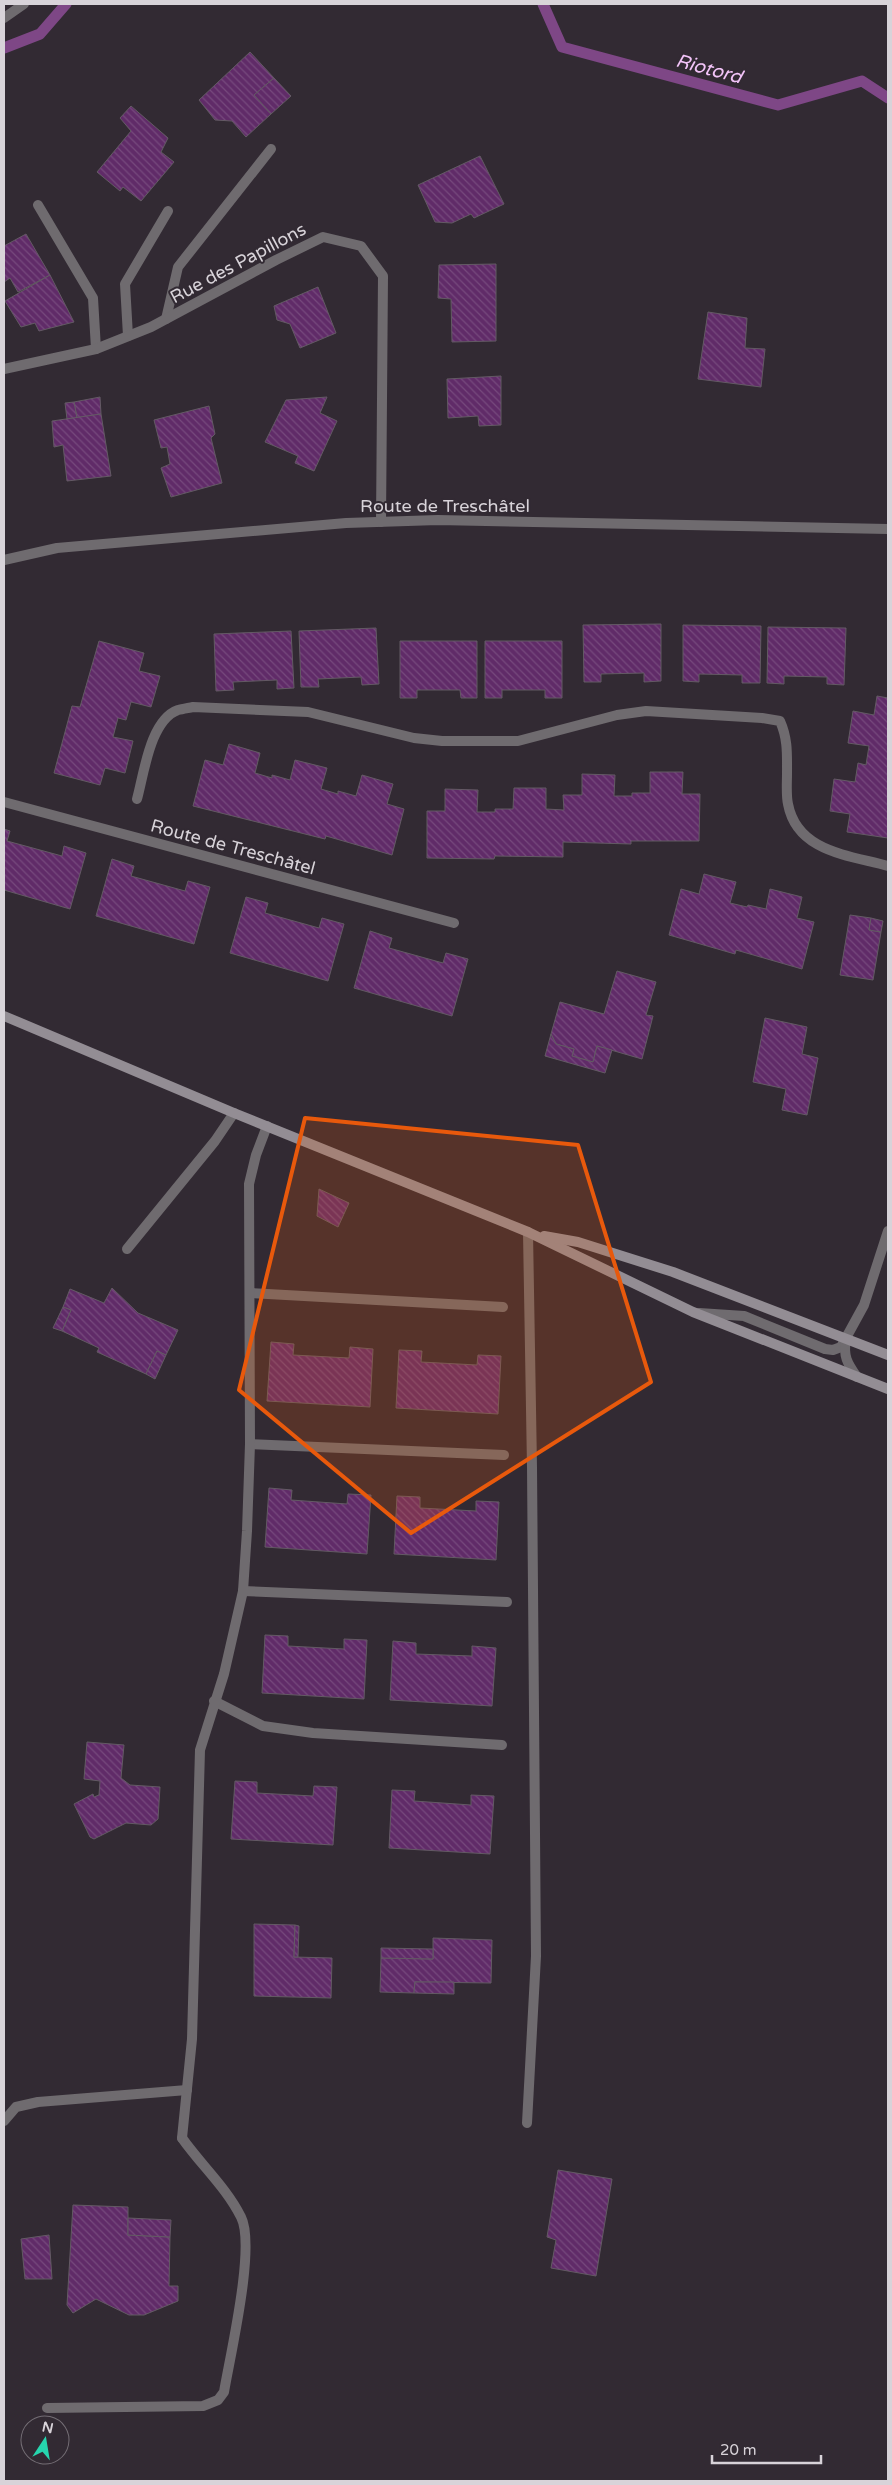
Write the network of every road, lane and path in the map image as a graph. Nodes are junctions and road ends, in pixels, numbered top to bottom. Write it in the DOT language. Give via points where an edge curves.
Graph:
graph roads {
  1 [pos="24,4"];
  2 [pos="4,18"];
  3 [pos="271,149"];
  4 [pos="38,205"];
  5 [pos="168,211"];
  6 [pos="166,319"];
  7 [pos="128,336"];
  8 [pos="96,348"];
  9 [pos="4,369"];
  10 [pos="381,522"];
  11 [pos="888,529"];
  12 [pos="4,560"];
  13 [pos="137,799"];
  14 [pos="4,802"];
  15 [pos="888,866"];
  16 [pos="454,923"];
  17 [pos="4,1016"];
  18 [pos="234,1113"];
  19 [pos="267,1126"];
  20 [pos="888,1231"];
  21 [pos="528,1232"];
  22 [pos="127,1249"];
  23 [pos="250,1292"];
  24 [pos="503,1307"];
  25 [pos="693,1312"];
  26 [pos="846,1338"];
  27 [pos="888,1355"];
  28 [pos="857,1377"];
  29 [pos="888,1389"];
  30 [pos="250,1444"];
  31 [pos="504,1455"];
  32 [pos="243,1591"];
  33 [pos="507,1602"];
  34 [pos="214,1701"];
  35 [pos="502,1745"];
  36 [pos="187,2090"];
  37 [pos="4,2121"];
  38 [pos="528,2122"];
  39 [pos="46,2408"];
  1 -- 2 [label="street"];
  3 -- 6 [label="street" via="178,267"];
  4 -- 8 [label="street" via="93,298"];
  5 -- 7 [label="street" via="125,284"];
  6 -- 7 [label="street, Rue des Papillons"];
  6 -- 10 [label="street, Rue des Papillons" via="323,237 361,246 383,276"];
  7 -- 8 [label="street, Rue des Papillons"];
  8 -- 9 [label="street, Rue des Papillons"];
  10 -- 11 [label="street, Route de Treschâtel"];
  10 -- 12 [label="street, Route de Treschâtel" via="58,548"];
  13 -- 15 [label="street" via="155,734 163,720 176,711 193,707 308,712 414,738 442,741 518,741 617,715 646,712 762,718 780,721 786,735 788,804 802,835 820,848"];
  14 -- 16 [label="street, Route de Treschâtel"];
  17 -- 18 [label="street"];
  18 -- 19 [label="street"];
  18 -- 22 [label="street" via="216,1141"];
  19 -- 21 [label="street"];
  19 -- 23 [label="street" via="249,1184"];
  20 -- 26 [label="street" via="864,1305"];
  21 -- 25 [label="street"];
  21 -- 26 [label="street" via="578,1242 673,1272"];
  21 -- 38 [label="street" via="536,1956"];
  23 -- 24 [label="street"];
  23 -- 30 [label="street"];
  25 -- 26 [label="street" via="744,1316 825,1349 840,1347"];
  25 -- 28 [label="street"];
  26 -- 27 [label="street"];
  26 -- 28 [label="street" via="845,1360"];
  28 -- 29 [label="street"];
  30 -- 31 [label="street"];
  30 -- 32 [label="street"];
  32 -- 33 [label="street"];
  32 -- 34 [label="street" via="224,1674"];
  34 -- 35 [label="street" via="263,1726 313,1733"];
  34 -- 36 [label="street" via="200,1750 192,2039"];
  36 -- 37 [label="street" via="38,2102 16,2107"];
  36 -- 39 [label="street" via="182,2138 221,2185 242,2219 246,2233 245,2265 224,2392 218,2400 203,2406"];
}
